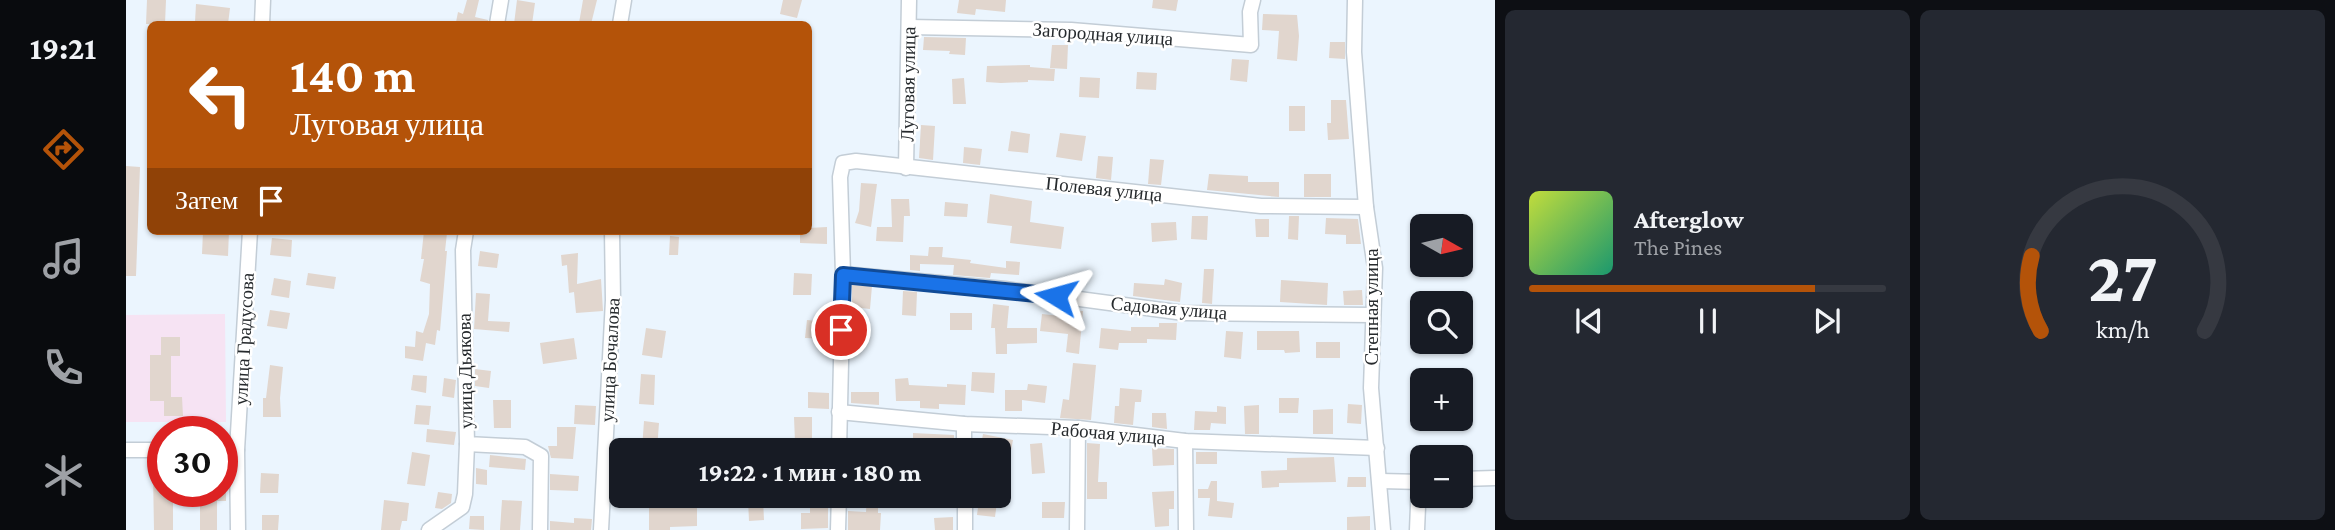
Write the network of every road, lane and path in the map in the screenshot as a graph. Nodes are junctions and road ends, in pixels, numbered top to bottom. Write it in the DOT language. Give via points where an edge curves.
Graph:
graph roads {
  1 [pos="263,0"];
  2 [pos="501,0"];
  3 [pos="624,0"];
  4 [pos="909,0"];
  5 [pos="1253,0"];
  6 [pos="1355,0"];
  7 [pos="262,21"];
  8 [pos="498,21"];
  9 [pos="620,21"];
  10 [pos="909,27"];
  11 [pos="906,168"];
  12 [pos="1366,207"];
  13 [pos="250,235"];
  14 [pos="465,235"];
  15 [pos="612,235"];
  16 [pos="843,275"];
  17 [pos="1372,315"];
  18 [pos="839,412"];
  19 [pos="964,424"];
  20 [pos="1078,428"];
  21 [pos="238,433"];
  22 [pos="839,438"];
  23 [pos="964,438"];
  24 [pos="1185,441"];
  25 [pos="467,444"];
  26 [pos="1377,448"];
  27 [pos="126,450"];
  28 [pos="147,450"];
  29 [pos="1495,478"];
  30 [pos="1473,479"];
  31 [pos="1380,481"];
  32 [pos="1410,482"];
  33 [pos="238,507"];
  34 [pos="839,508"];
  35 [pos="965,508"];
  36 [pos="1419,508"];
  37 [pos="238,530"];
  38 [pos="429,530"];
  39 [pos="540,530"];
  40 [pos="601,530"];
  41 [pos="838,530"];
  42 [pos="965,530"];
  43 [pos="1077,530"];
  44 [pos="1186,530"];
  45 [pos="1383,530"];
  46 [pos="1417,530"];
  1 -- 7 [label="street"];
  2 -- 8 [label="street"];
  3 -- 9 [label="street"];
  4 -- 10 [label="street, Луговая улица"];
  5 -- 10 [label="street, Загородная улица" via="1251,45 1071,30"];
  6 -- 12 [label="street, Степная улица" via="1354,52"];
  10 -- 11 [label="street, Луговая улица"];
  11 -- 12 [label="street, Полевая улица" via="1261,206"];
  11 -- 16 [label="street, Полевая улица" via="843,163"];
  12 -- 17 [label="street, Степная улица" via="1374,268"];
  13 -- 21 [label="street, улица Градусова"];
  14 -- 25 [label="street, улица Дьякова"];
  15 -- 40 [label="street, улица Бочалова" via="614,300"];
  16 -- 17 [label="street, Садовая улица" via="1005,289 1184,313"];
  16 -- 18 [label="street"];
  17 -- 26 [label="street, Степная улица" via="1371,388"];
  18 -- 19 [label="street, Рабочая улица"];
  18 -- 22 [label="street"];
  19 -- 20 [label="street, Рабочая улица"];
  19 -- 23 [label="street"];
  20 -- 24 [label="street, Рабочая улица"];
  20 -- 43 [label="street"];
  24 -- 26 [label="street, Рабочая улица"];
  24 -- 44 [label="street"];
  25 -- 38 [label="street" via="461,507"];
  25 -- 39 [label="street, улица Дьякова" via="525,447 541,456"];
  26 -- 31 [label="street, Степная улица"];
  27 -- 28 [label="street"];
  29 -- 30 [label="street"];
  31 -- 32 [label="street"];
  31 -- 45 [label="street, Степная улица"];
  33 -- 37 [label="street, улица Градусова"];
  34 -- 41 [label="street"];
  35 -- 42 [label="street"];
  36 -- 46 [label="street"];
}
